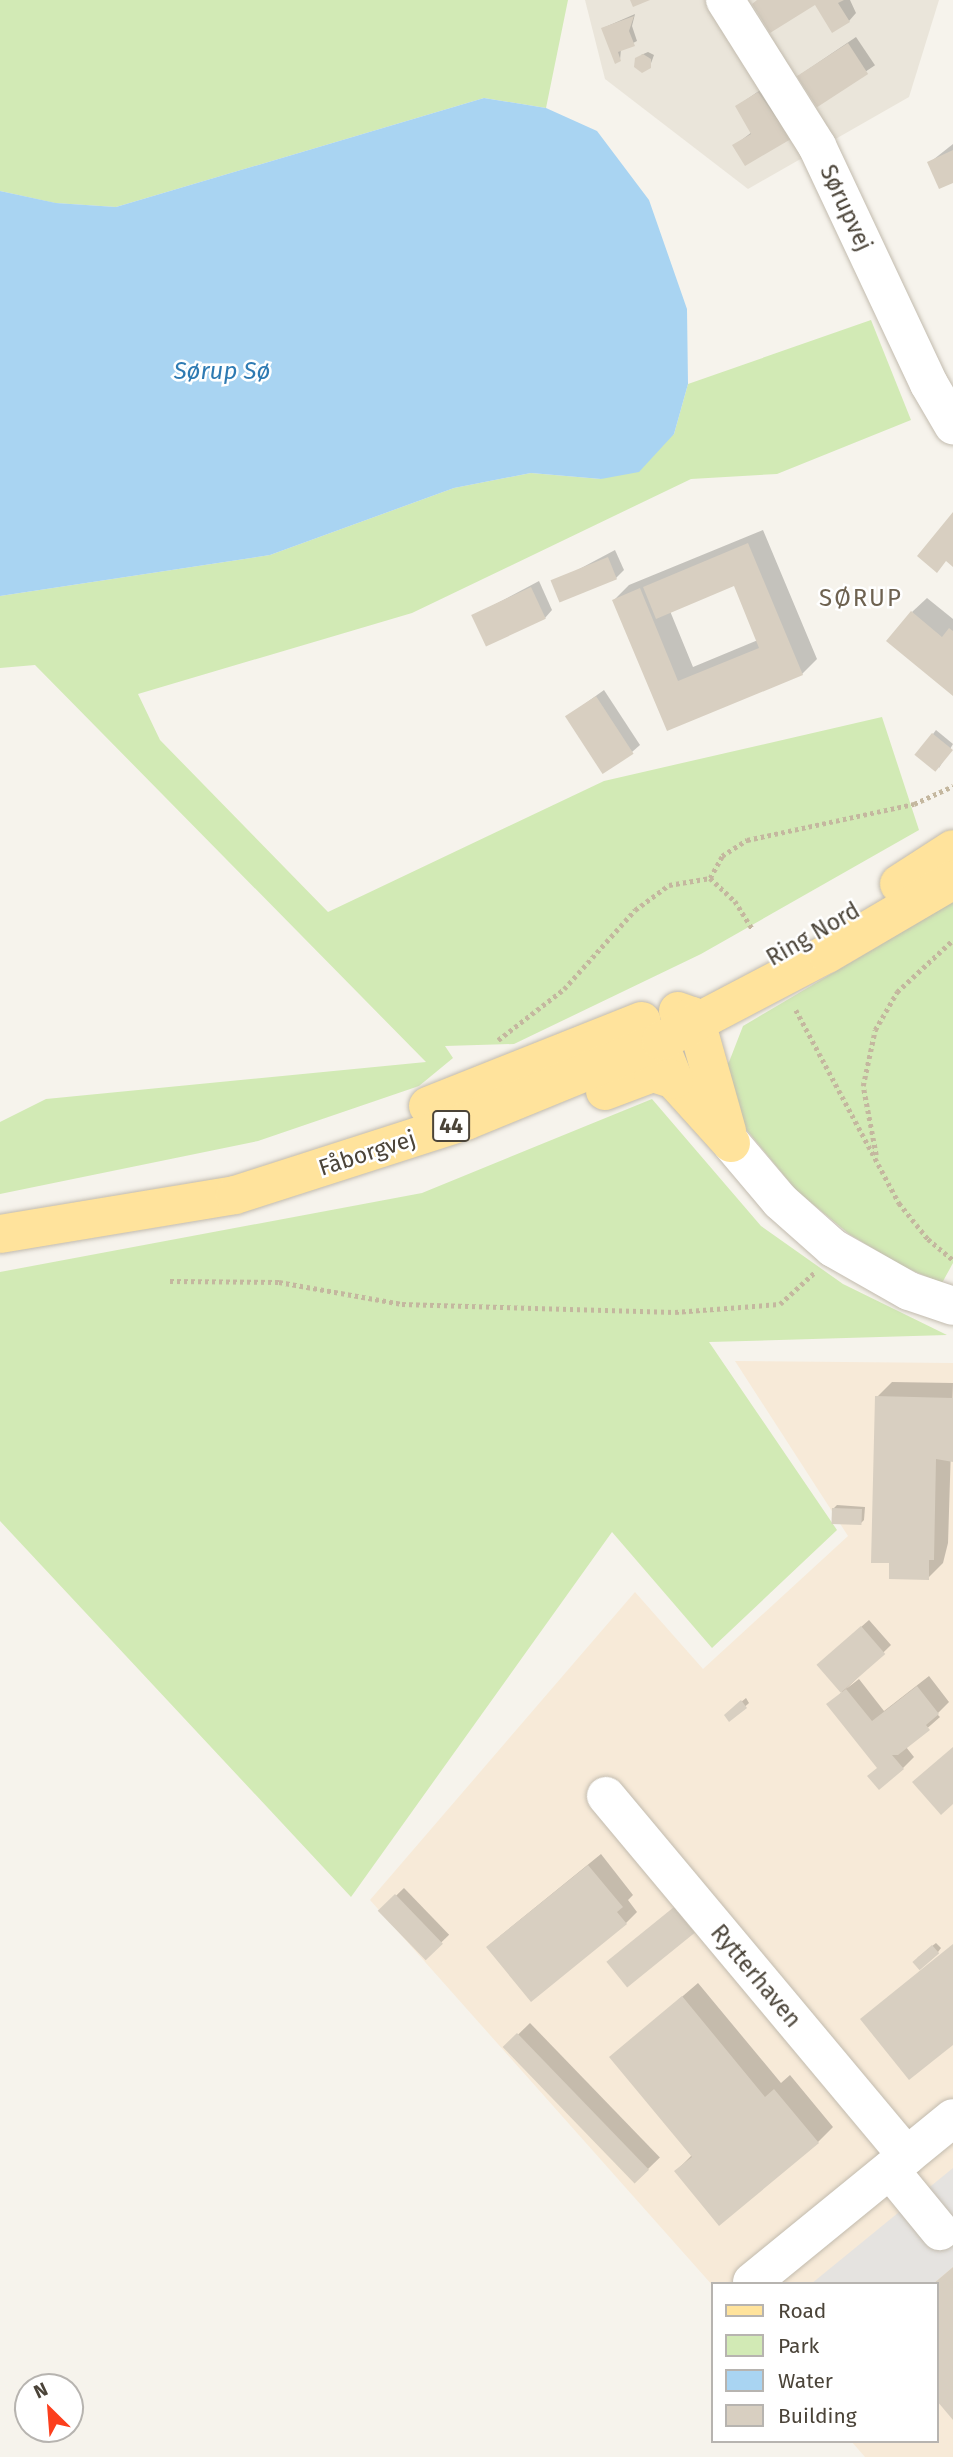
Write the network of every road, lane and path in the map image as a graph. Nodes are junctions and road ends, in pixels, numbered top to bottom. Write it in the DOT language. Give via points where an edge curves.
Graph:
graph roads {
  1 [pos="725,0"];
  2 [pos="953,425"];
  3 [pos="953,786"];
  4 [pos="953,849"];
  5 [pos="710,878"];
  6 [pos="953,880"];
  7 [pos="753,930"];
  8 [pos="953,940"];
  9 [pos="796,1010"];
  10 [pos="675,1025"];
  11 [pos="487,1049"];
  12 [pos="674,1080"];
  13 [pos="731,1143"];
  14 [pos="877,1163"];
  15 [pos="234,1195"];
  16 [pos="65,1221"];
  17 [pos="0,1234"];
  18 [pos="833,1248"];
  19 [pos="953,1260"];
  20 [pos="170,1281"];
  21 [pos="953,1306"];
  22 [pos="606,1796"];
  23 [pos="953,2118"];
  24 [pos="898,2163"];
  25 [pos="940,2231"];
  26 [pos="752,2282"];
  1 -- 2 [label="street, Sørupvej" via="817,146 929,384"];
  3 -- 5 [label="path" via="914,804 747,840 722,856"];
  4 -- 10 [label="main road, Ring Nord / 44" via="793,946"];
  5 -- 7 [label="path" via="735,901"];
  5 -- 11 [label="path" via="669,885 635,910 564,989"];
  6 -- 10 [label="main road, Ring Nord / 44"];
  8 -- 14 [label="path" via="897,992 866,1056 863,1086"];
  9 -- 14 [label="path"];
  10 -- 12 [label="main road"];
  10 -- 13 [label="main road"];
  10 -- 15 [label="main road, Fåborgvej / 44" via="477,1116"];
  10 -- 16 [label="main road, Fåborgvej / 44"];
  12 -- 13 [label="main road"];
  12 -- 15 [label="main road" via="663,1074 643,1075 478,1142 390,1170"];
  13 -- 18 [label="street" via="780,1201"];
  14 -- 19 [label="path" via="913,1221"];
  15 -- 16 [label="main road, Fåborgvej / 44" via="162,1210"];
  16 -- 17 [label="main road, Fåborgvej / 44"];
  18 -- 20 [label="path" via="795,1292 780,1304 761,1309 676,1312 402,1304 279,1282"];
  18 -- 21 [label="street" via="909,1291"];
  22 -- 24 [label="street, Rytterhaven"];
  23 -- 24 [label="street"];
  24 -- 25 [label="street, Rytterhaven"];
  24 -- 26 [label="street"];
}
